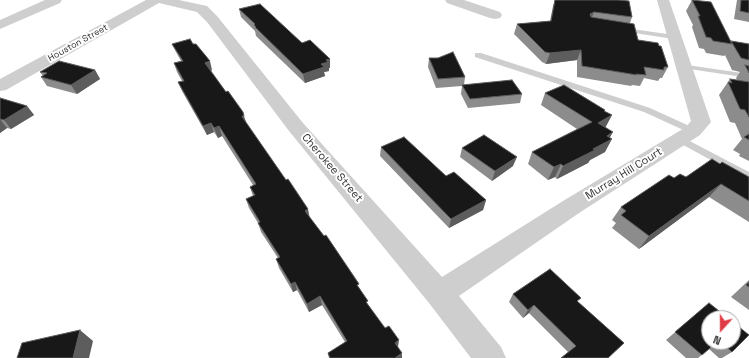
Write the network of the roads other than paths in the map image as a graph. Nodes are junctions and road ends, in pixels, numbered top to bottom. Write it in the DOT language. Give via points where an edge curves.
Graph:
graph roads {
  1 [pos="56,0"];
  2 [pos="156,0"];
  3 [pos="162,0"];
  4 [pos="451,0"];
  5 [pos="663,0"];
  6 [pos="495,15"];
  7 [pos="0,25"];
  8 [pos="612,28"];
  9 [pos="674,37"];
  10 [pos="478,55"];
  11 [pos="683,66"];
  12 [pos="749,76"];
  13 [pos="0,86"];
  14 [pos="687,135"];
  15 [pos="749,177"];
  16 [pos="439,294"];
  17 [pos="490,358"];
  1 -- 7 [label="street"];
  2 -- 13 [label="street, Houston Street"];
  3 -- 16 [label="street, Cherokee Street" via="202,9 296,127"];
  4 -- 6 [label="street"];
  5 -- 9 [label="street"];
  8 -- 9 [label="lane"];
  9 -- 11 [label="street"];
  10 -- 14 [label="lane" via="647,110"];
  11 -- 12 [label="lane"];
  11 -- 14 [label="street" via="701,122"];
  14 -- 15 [label="lane"];
  14 -- 16 [label="street, Murray Hill Court"];
  16 -- 17 [label="street, Cherokee Street"];
}
